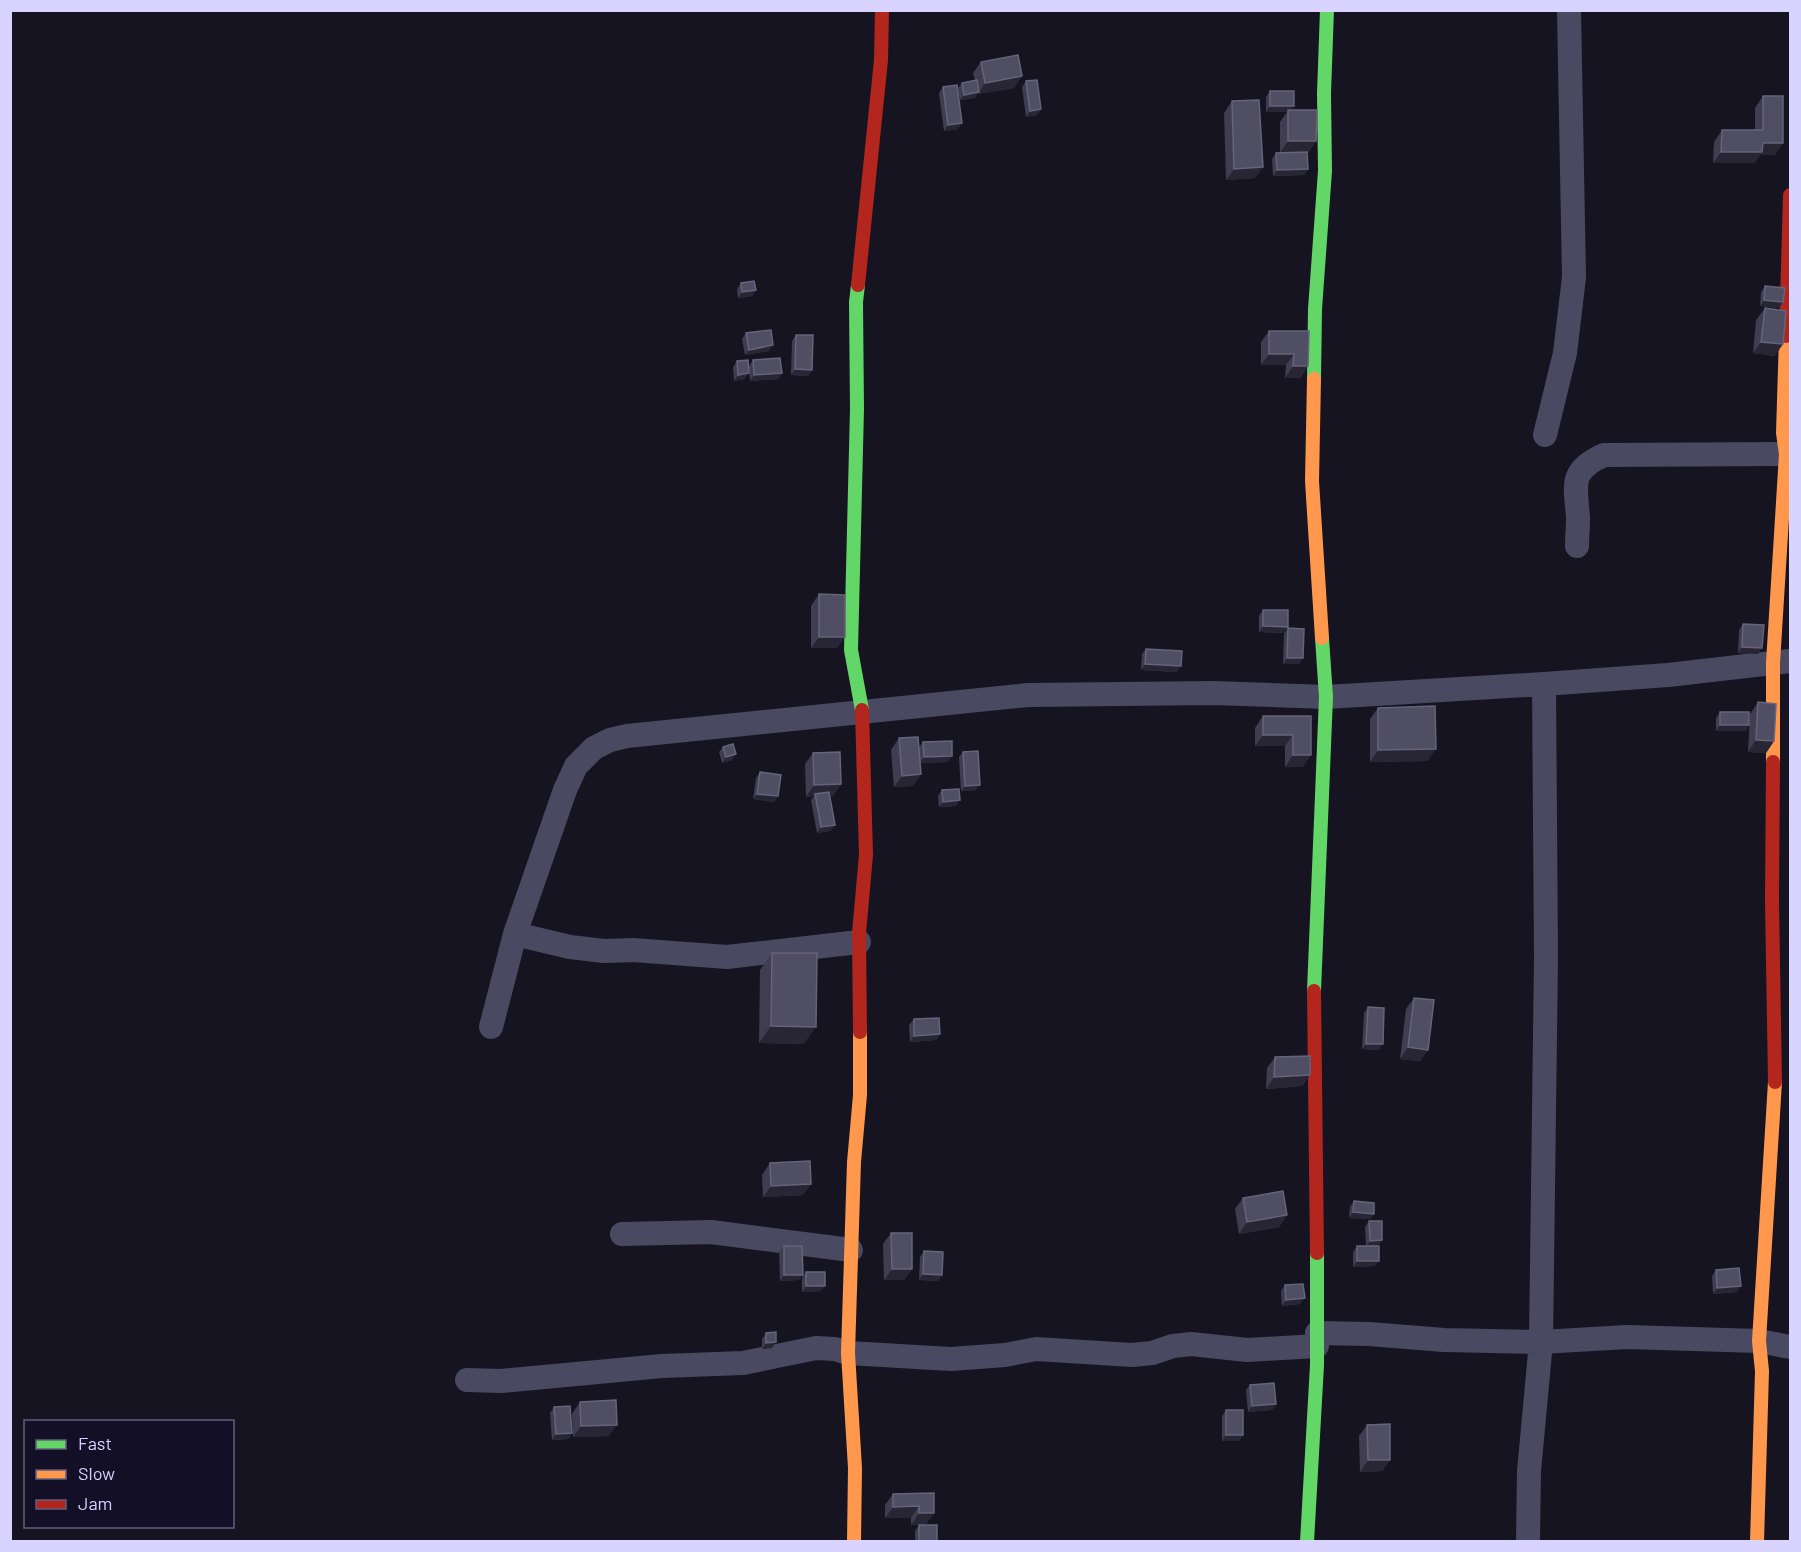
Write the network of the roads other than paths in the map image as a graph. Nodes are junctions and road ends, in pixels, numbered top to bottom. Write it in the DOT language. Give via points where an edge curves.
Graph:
graph roads {
  1 [pos="882,10"];
  2 [pos="1327,10"];
  3 [pos="1569,10"];
  4 [pos="1791,195"];
  5 [pos="1790,255"];
  6 [pos="1545,435"];
  7 [pos="1786,454"];
  8 [pos="1577,546"];
  9 [pos="1782,662"];
  10 [pos="1544,684"];
  11 [pos="1326,697"];
  12 [pos="862,711"];
  13 [pos="1781,902"];
  14 [pos="515,934"];
  15 [pos="859,942"];
  16 [pos="491,1027"];
  17 [pos="622,1234"];
  18 [pos="851,1250"];
  19 [pos="1317,1339"];
  20 [pos="1760,1341"];
  21 [pos="1541,1342"];
  22 [pos="1791,1347"];
  23 [pos="848,1353"];
  24 [pos="467,1380"];
  25 [pos="854,1542"];
  26 [pos="1307,1542"];
  27 [pos="1527,1542"];
  28 [pos="1757,1542"];
  1 -- 12 [label="street" via="881,60 856,302 851,650"];
  2 -- 11 [label="street" via="1325,171 1315,309 1312,481"];
  3 -- 6 [label="street" via="1574,277 1565,353"];
  4 -- 5 [label="street"];
  5 -- 7 [label="street" via="1783,433"];
  7 -- 8 [label="street" via="1604,455 1591,461 1576,477"];
  7 -- 9 [label="street"];
  9 -- 10 [label="street"];
  9 -- 13 [label="street"];
  10 -- 11 [label="street"];
  10 -- 21 [label="street" via="1546,957"];
  11 -- 12 [label="street" via="1213,693 1028,695"];
  11 -- 19 [label="street" via="1314,994"];
  12 -- 14 [label="street" via="627,735 594,748 576,766 565,790"];
  12 -- 15 [label="street" via="866,855"];
  13 -- 20 [label="street"];
  14 -- 15 [label="street" via="604,951 727,957"];
  14 -- 16 [label="street"];
  15 -- 18 [label="street" via="860,1095"];
  17 -- 18 [label="street" via="711,1232"];
  18 -- 23 [label="street"];
  19 -- 21 [label="street" via="1369,1334"];
  19 -- 23 [label="street" via="1247,1350 1191,1344 1132,1355 1036,1349 951,1359"];
  19 -- 26 [label="street"];
  20 -- 21 [label="street" via="1627,1337"];
  20 -- 22 [label="street"];
  20 -- 28 [label="street"];
  21 -- 27 [label="street"];
  23 -- 24 [label="street" via="816,1348 743,1363 662,1366 501,1381"];
  23 -- 25 [label="street" via="855,1468"];
}
